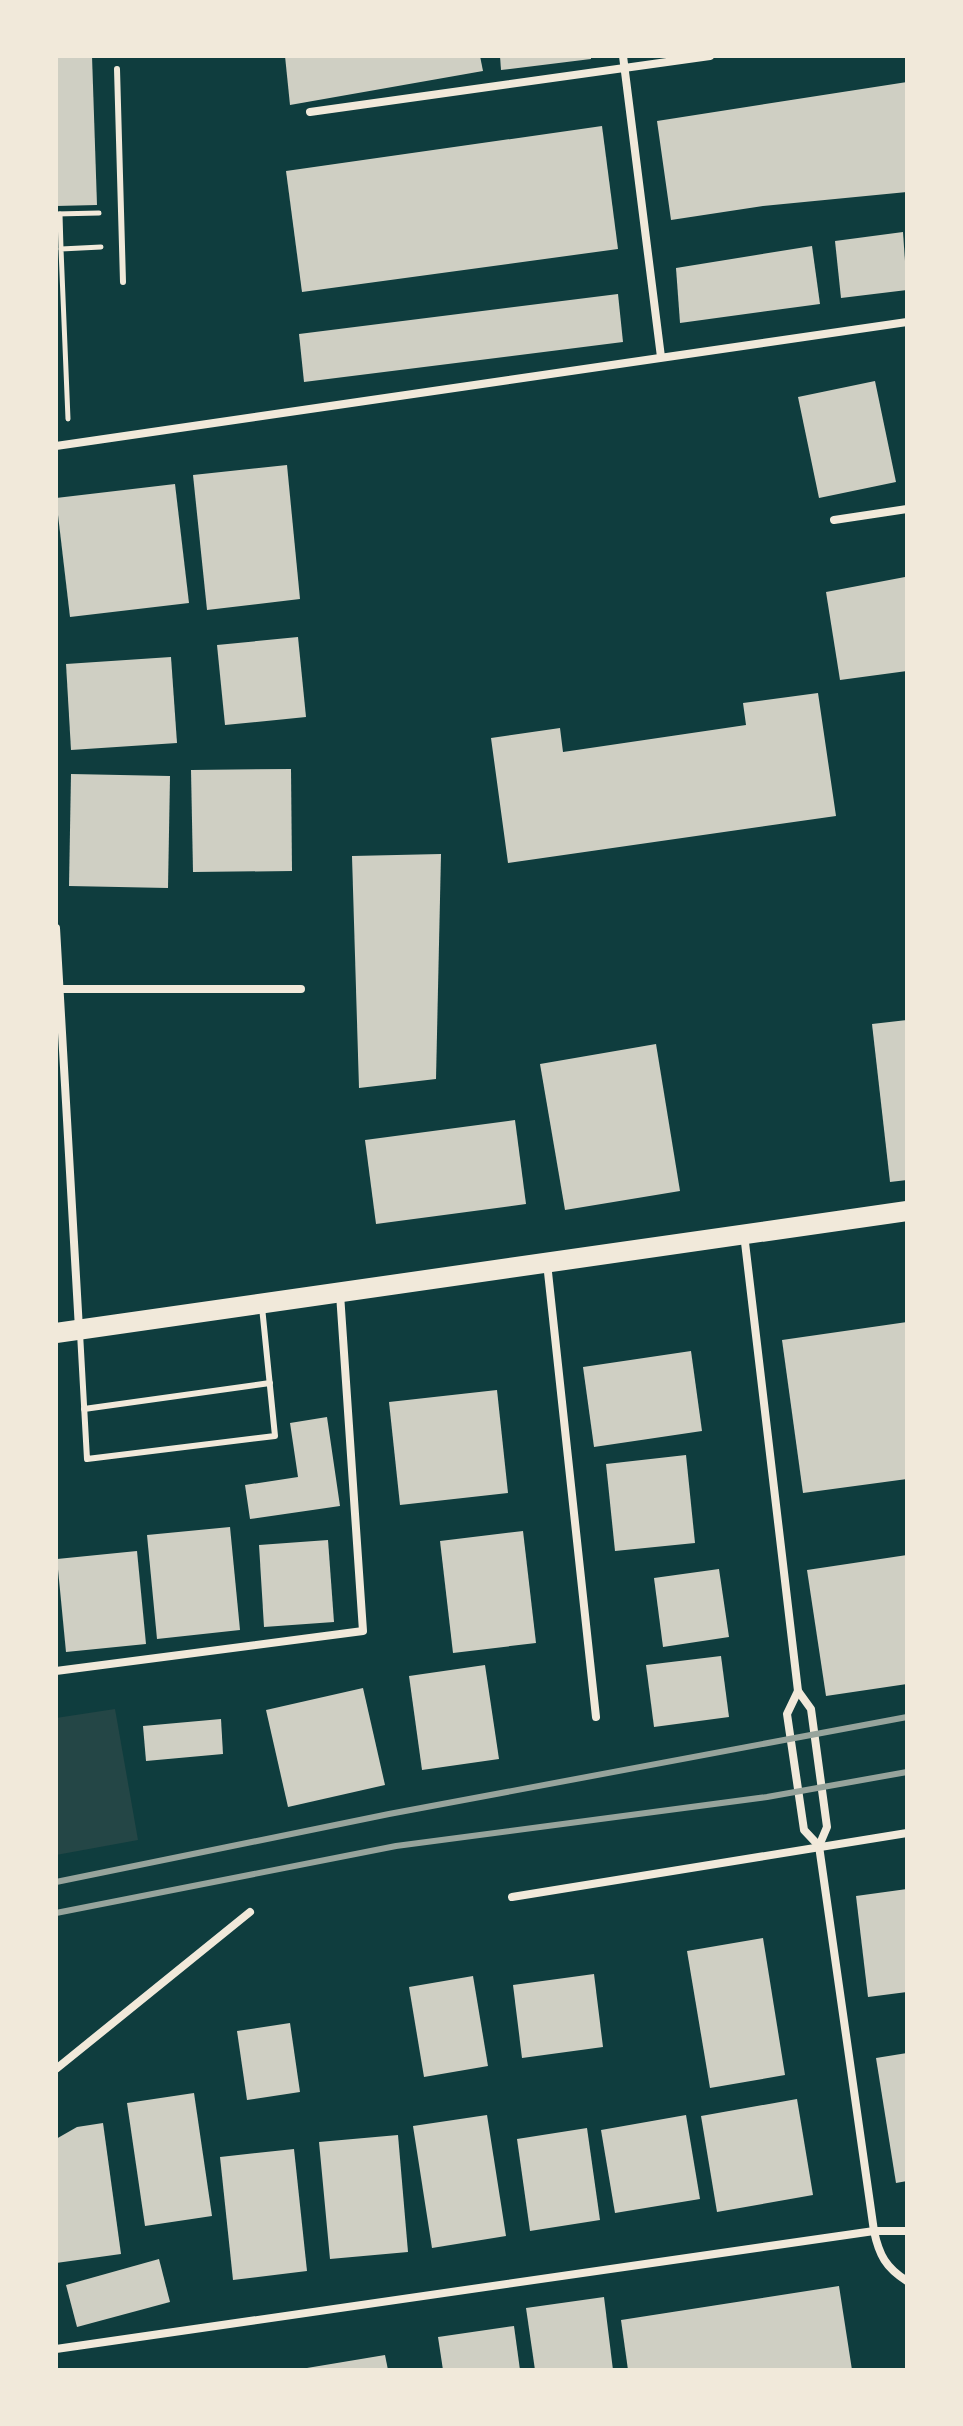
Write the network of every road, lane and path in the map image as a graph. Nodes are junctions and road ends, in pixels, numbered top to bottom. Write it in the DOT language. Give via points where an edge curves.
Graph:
graph roads {
  1 [pos="623,56"];
  2 [pos="710,56"];
  3 [pos="624,68"];
  4 [pos="117,69"];
  5 [pos="310,112"];
  6 [pos="60,214"];
  7 [pos="112,246"];
  8 [pos="61,249"];
  9 [pos="123,282"];
  10 [pos="907,322"];
  11 [pos="661,357"];
  12 [pos="69,444"];
  13 [pos="56,446"];
  14 [pos="907,509"];
  15 [pos="834,520"];
  16 [pos="56,928"];
  17 [pos="57,956"];
  18 [pos="60,989"];
  19 [pos="301,989"];
  20 [pos="907,1211"];
  21 [pos="744,1234"];
  22 [pos="547,1262"];
  23 [pos="340,1292"];
  24 [pos="262,1303"];
  25 [pos="79,1329"];
  26 [pos="56,1333"];
  27 [pos="270,1383"];
  28 [pos="84,1409"];
  29 [pos="56,1671"];
  30 [pos="798,1691"];
  31 [pos="596,1717"];
  32 [pos="907,1833"];
  33 [pos="819,1846"];
  34 [pos="512,1897"];
  35 [pos="250,1912"];
  36 [pos="56,2069"];
  37 [pos="874,2231"];
  38 [pos="907,2231"];
  39 [pos="907,2281"];
  40 [pos="56,2349"];
  1 -- 3 [label="street"];
  2 -- 3 [label="street"];
  3 -- 5 [label="street"];
  3 -- 11 [label="street"];
  4 -- 9 [label="lane"];
  6 -- 8 [label="path"];
  7 -- 8 [label="path"];
  8 -- 12 [label="path"];
  10 -- 11 [label="street"];
  11 -- 12 [label="street"];
  12 -- 13 [label="street"];
  14 -- 15 [label="street"];
  16 -- 17 [label="street"];
  17 -- 18 [label="street"];
  18 -- 19 [label="street"];
  18 -- 25 [label="street"];
  20 -- 21 [label="main road"];
  21 -- 22 [label="main road"];
  21 -- 30 [label="street"];
  22 -- 23 [label="main road"];
  22 -- 31 [label="street"];
  23 -- 24 [label="main road"];
  23 -- 29 [label="street" via="363,1631"];
  24 -- 25 [label="main road"];
  24 -- 27 [label="lane"];
  25 -- 26 [label="main road"];
  25 -- 28 [label="lane"];
  27 -- 28 [label="lane"];
  27 -- 28 [label="lane" via="275,1436 87,1459"];
  30 -- 33 [label="street" via="811,1709 827,1827"];
  30 -- 33 [label="street" via="787,1714 804,1830"];
  32 -- 33 [label="street"];
  33 -- 34 [label="street"];
  33 -- 37 [label="street"];
  35 -- 36 [label="street"];
  37 -- 38 [label="street"];
  37 -- 39 [label="street" via="881,2257"];
  37 -- 40 [label="street"];
}
